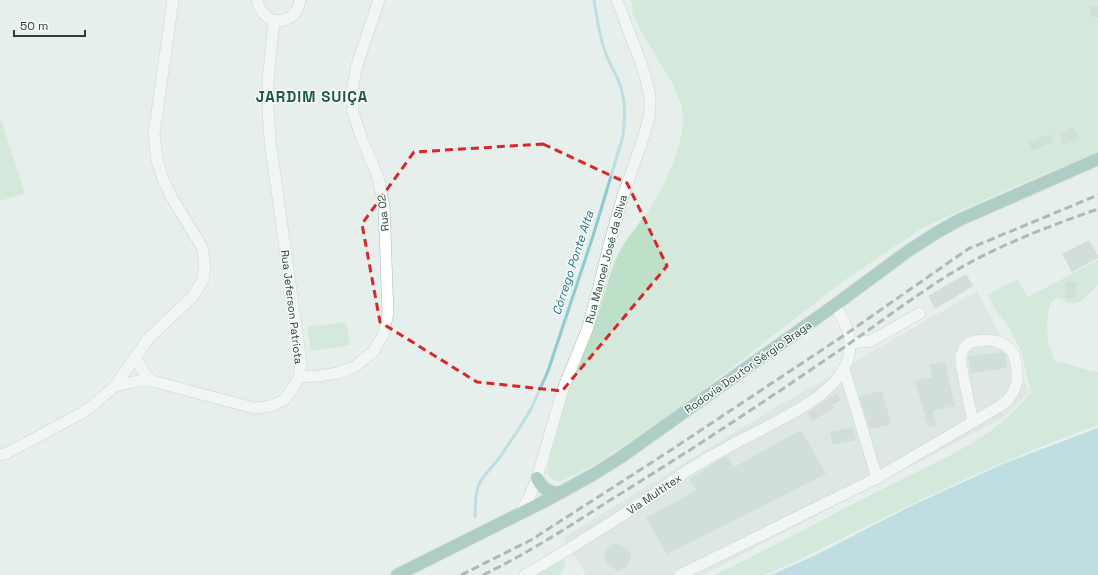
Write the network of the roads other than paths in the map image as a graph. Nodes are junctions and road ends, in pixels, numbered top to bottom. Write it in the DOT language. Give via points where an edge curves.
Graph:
graph roads {
  1 [pos="173,0"];
  2 [pos="257,0"];
  3 [pos="300,0"];
  4 [pos="380,0"];
  5 [pos="617,0"];
  6 [pos="274,21"];
  7 [pos="1098,159"];
  8 [pos="835,305"];
  9 [pos="920,313"];
  10 [pos="851,343"];
  11 [pos="136,357"];
  12 [pos="844,369"];
  13 [pos="299,377"];
  14 [pos="152,382"];
  15 [pos="115,386"];
  16 [pos="973,422"];
  17 [pos="0,455"];
  18 [pos="537,478"];
  19 [pos="877,478"];
  20 [pos="562,492"];
  21 [pos="518,514"];
  22 [pos="397,575"];
  23 [pos="525,575"];
  24 [pos="680,575"];
  1 -- 11 [label="street" via="154,134 157,160 172,198 202,247 206,264 202,280 192,296 148,339"];
  2 -- 6 [label="street" via="261,12"];
  3 -- 6 [label="street" via="294,14"];
  4 -- 13 [label="street, Rua 02" via="357,65 352,91 353,112 378,177 384,206 388,313 383,336 373,352 354,367 338,373"];
  5 -- 18 [label="street, Rua Manoel José da Silva" via="646,80 650,97 649,117 622,199 587,330 563,389"];
  6 -- 13 [label="street, Rua Jeferson Patriota" via="268,108 301,362"];
  7 -- 8 [label="main road, Rodovia Doutor Sérgio Braga" via="959,220 908,251"];
  8 -- 10 [label="street" via="849,332"];
  8 -- 20 [label="main road, Rodovia Doutor Sérgio Braga" via="621,457"];
  9 -- 10 [label="street" via="871,341"];
  10 -- 12 [label="street"];
  11 -- 14 [label="street"];
  11 -- 15 [label="street"];
  12 -- 19 [label="street"];
  12 -- 23 [label="street, Via Multitex" via="817,397 786,417 690,469 645,501"];
  13 -- 14 [label="street, Rua Jeferson Patriota" via="284,400 271,406 254,408"];
  14 -- 15 [label="street, Rua Jeferson Patriota" via="138,381"];
  15 -- 17 [label="street, Rua Jeferson Patriota" via="82,413"];
  16 -- 16 [label="street" via="1004,403 1017,382 1018,369 1014,355 1007,347 995,341 970,342 961,354"];
  16 -- 19 [label="street"];
  18 -- 20 [label="main road" via="544,489"];
  18 -- 21 [label="street, Rua Manoel José da Silva" via="528,500"];
  19 -- 24 [label="street"];
  20 -- 21 [label="main road, Rodovia Doutor Sérgio Braga"];
  21 -- 22 [label="main road, Rodovia Doutor Sérgio Braga"];
}
